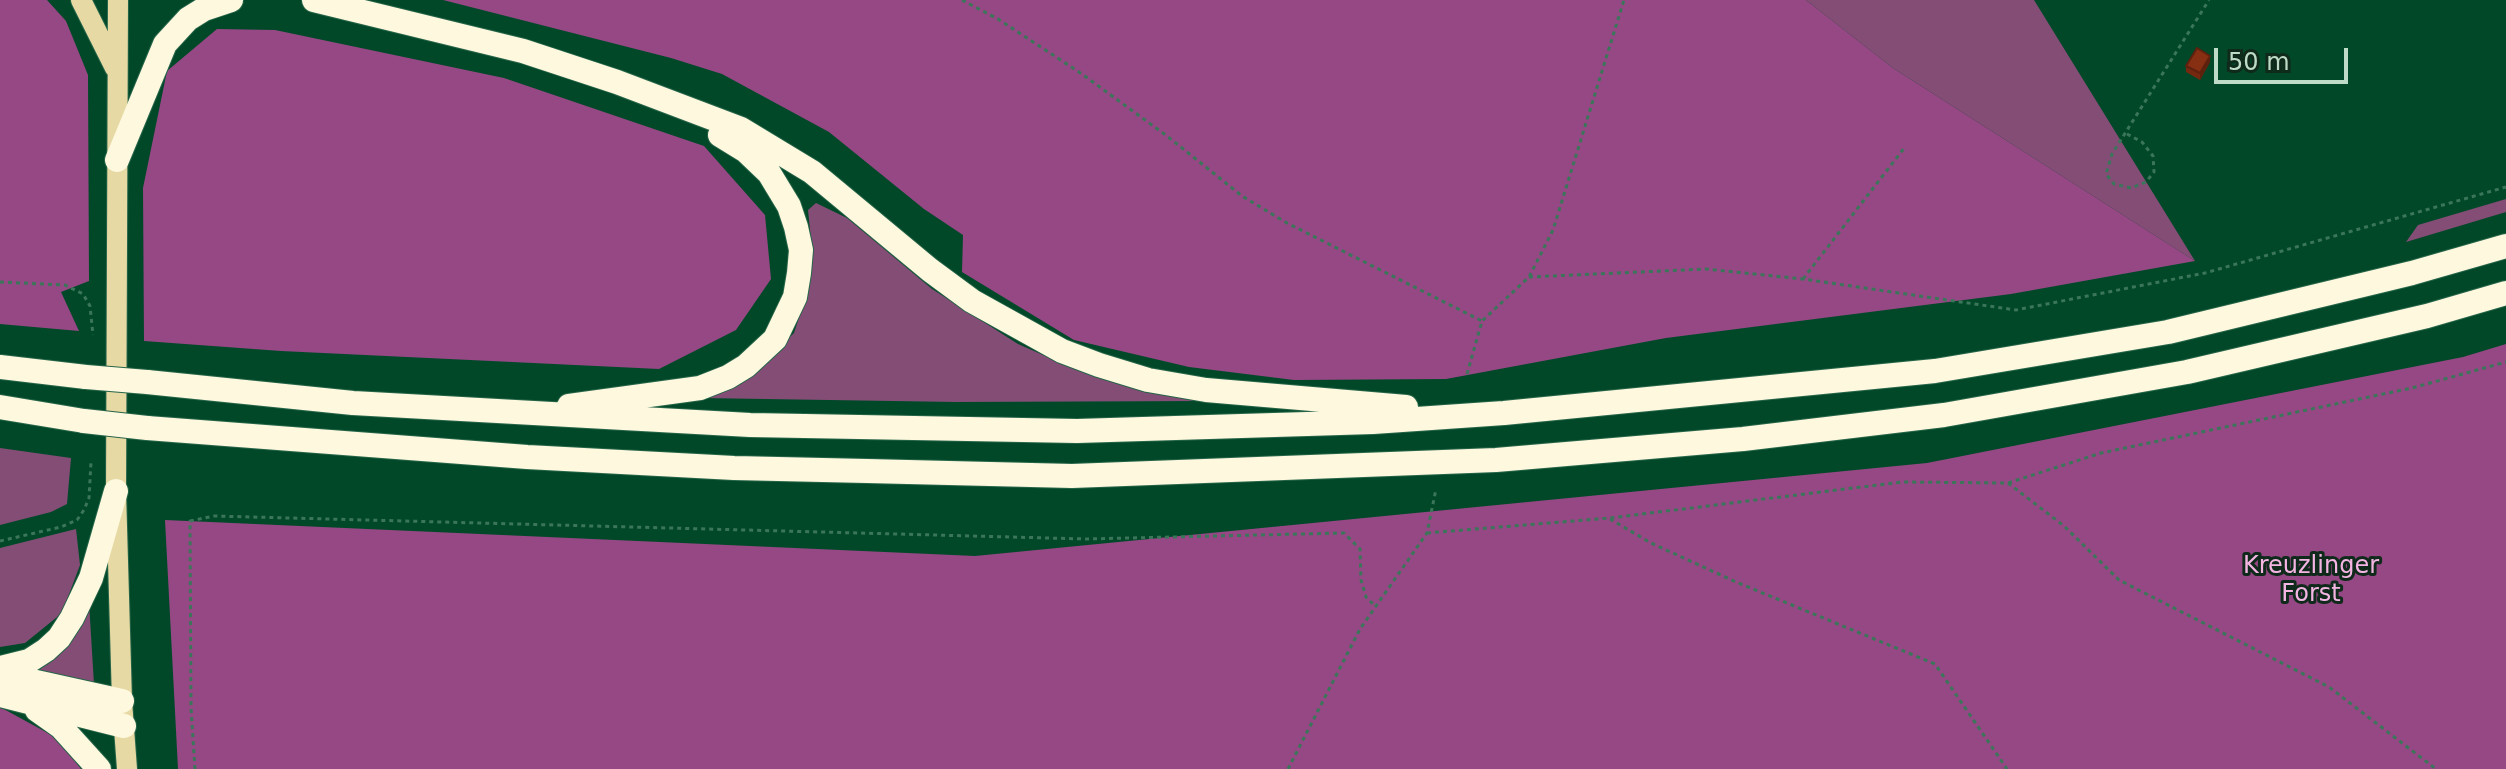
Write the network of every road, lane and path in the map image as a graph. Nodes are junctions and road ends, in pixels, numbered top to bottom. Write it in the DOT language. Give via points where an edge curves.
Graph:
graph roads {
  1 [pos="81,0"];
  2 [pos="118,0"];
  3 [pos="231,0"];
  4 [pos="314,0"];
  5 [pos="962,0"];
  6 [pos="1624,0"];
  7 [pos="2209,0"];
  8 [pos="118,75"];
  9 [pos="660,99"];
  10 [pos="2127,134"];
  11 [pos="1905,147"];
  12 [pos="117,160"];
  13 [pos="2506,187"];
  14 [pos="2506,246"];
  15 [pos="1529,277"];
  16 [pos="1803,279"];
  17 [pos="0,282"];
  18 [pos="2506,293"];
  19 [pos="1482,321"];
  20 [pos="93,335"];
  21 [pos="2506,362"];
  22 [pos="0,367"];
  23 [pos="1467,374"];
  24 [pos="0,407"];
  25 [pos="1504,413"];
  26 [pos="521,414"];
  27 [pos="0,420"];
  28 [pos="84,421"];
  29 [pos="91,462"];
  30 [pos="2008,483"];
  31 [pos="1436,489"];
  32 [pos="116,491"];
  33 [pos="1610,518"];
  34 [pos="1427,533"];
  35 [pos="0,541"];
  36 [pos="1375,606"];
  37 [pos="0,668"];
  38 [pos="3,689"];
  39 [pos="122,701"];
  40 [pos="124,726"];
  41 [pos="99,769"];
  42 [pos="127,769"];
  43 [pos="195,769"];
  44 [pos="1288,769"];
  45 [pos="2007,769"];
  46 [pos="2436,769"];
  1 -- 8 [label="main road"];
  2 -- 8 [label="main road"];
  3 -- 12 [label="highway" via="188,19 165,44"];
  4 -- 9 [label="highway" via="523,51"];
  5 -- 19 [label="path" via="1082,74 1242,196"];
  6 -- 15 [label="path" via="1553,230"];
  7 -- 10 [label="path"];
  8 -- 12 [label="main road"];
  9 -- 25 [label="highway" via="741,129 776,149 832,187 972,301 1062,351 1099,365 1206,390"];
  9 -- 26 [label="highway" via="746,151 780,189 801,250 795,297 786,318 775,339 746,366 700,388"];
  10 -- 10 [label="path" via="2106,174 2114,184 2131,188 2154,172 2153,156"];
  11 -- 16 [label="path"];
  12 -- 32 [label="main road"];
  13 -- 16 [label="path" via="2205,273 2016,310"];
  14 -- 25 [label="highway" via="2168,332 1935,371"];
  15 -- 16 [label="path" via="1706,269"];
  15 -- 19 [label="path"];
  17 -- 20 [label="path" via="65,285 83,294"];
  18 -- 28 [label="highway, bridge" via="2187,372 1944,415 1496,460 1072,476 734,468"];
  19 -- 23 [label="path"];
  21 -- 30 [label="path" via="2412,388 2101,453"];
  22 -- 26 [label="highway, bridge" via="353,403"];
  24 -- 28 [label="highway"];
  25 -- 26 [label="highway" via="1077,431"];
  27 -- 28 [label="highway"];
  29 -- 35 [label="path" via="89,498 77,520"];
  30 -- 33 [label="path" via="1902,482"];
  30 -- 46 [label="path" via="2064,526 2119,580 2329,687"];
  31 -- 34 [label="path"];
  32 -- 37 [label="highway" via="91,578 59,638 29,661"];
  32 -- 39 [label="main road"];
  33 -- 34 [label="path"];
  33 -- 45 [label="path" via="1736,582 1935,664"];
  34 -- 36 [label="path"];
  36 -- 43 [label="path" via="1361,580 1360,549 1344,533 1086,539 214,516 190,521"];
  36 -- 44 [label="path"];
  38 -- 39 [label="highway"];
  38 -- 40 [label="highway"];
  38 -- 41 [label="highway" via="61,727"];
  39 -- 40 [label="main road"];
  40 -- 42 [label="main road"];
}
